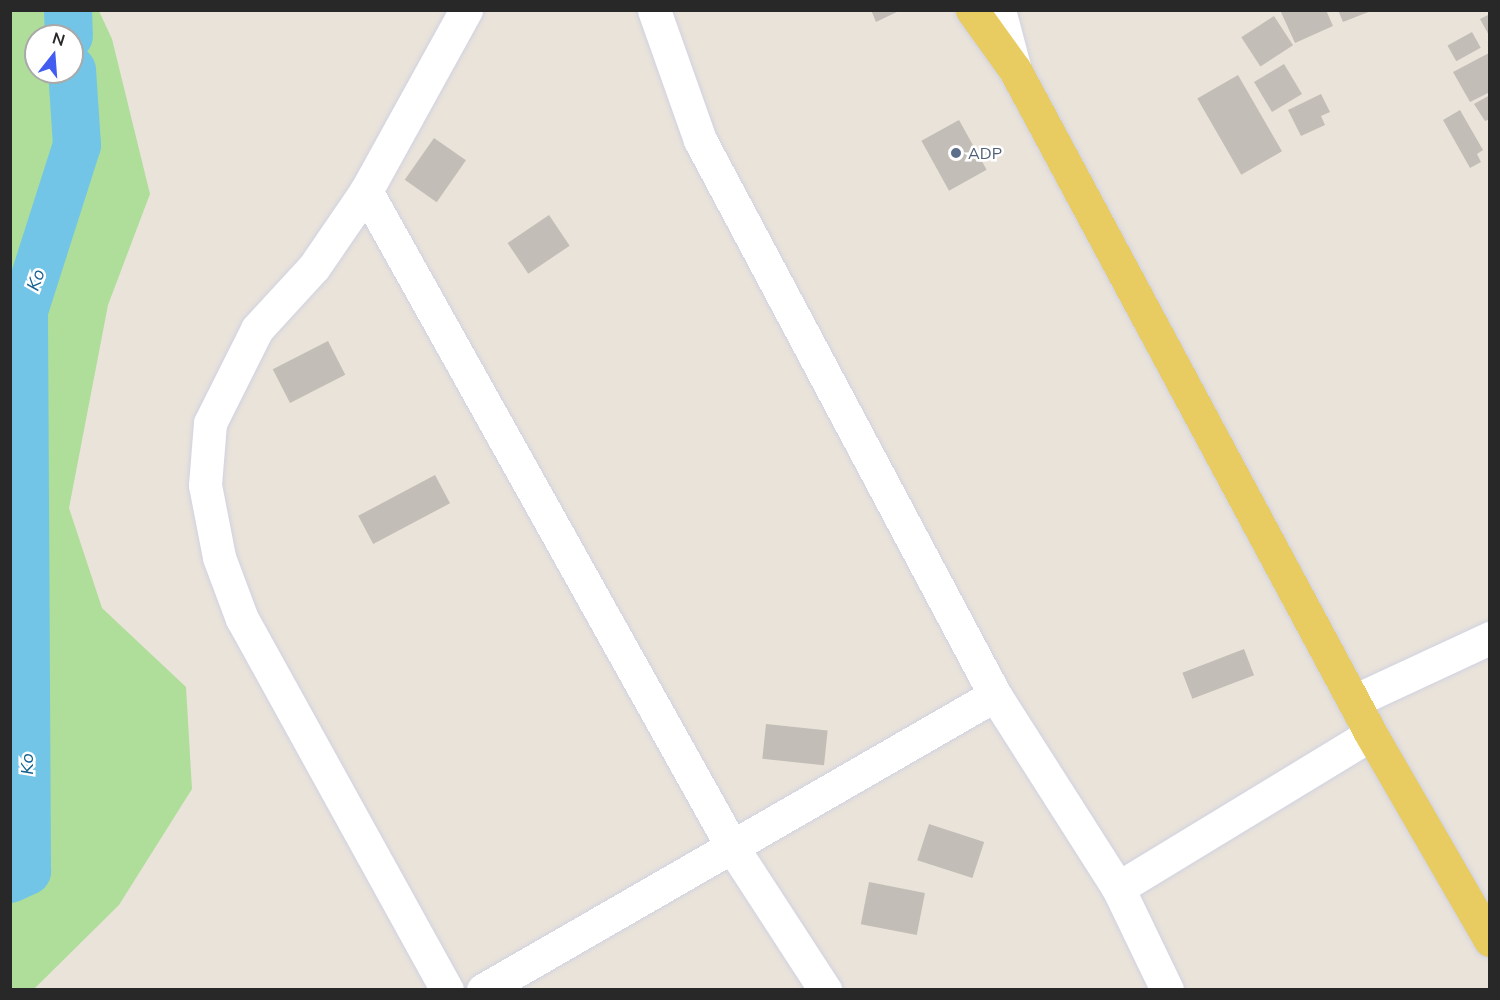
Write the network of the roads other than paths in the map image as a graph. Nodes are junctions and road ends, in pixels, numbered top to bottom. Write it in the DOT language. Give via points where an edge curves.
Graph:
graph roads {
  1 [pos="466,10"];
  2 [pos="654,10"];
  3 [pos="972,10"];
  4 [pos="999,10"];
  5 [pos="1015,70"];
  6 [pos="366,191"];
  7 [pos="1490,638"];
  8 [pos="996,694"];
  9 [pos="1354,701"];
  10 [pos="1371,734"];
  11 [pos="731,845"];
  12 [pos="1118,888"];
  13 [pos="1490,940"];
  14 [pos="447,990"];
  15 [pos="483,990"];
  16 [pos="825,990"];
  17 [pos="1167,990"];
  1 -- 6 [label="street"];
  2 -- 8 [label="street" via="700,140"];
  3 -- 5 [label="main road"];
  4 -- 5 [label="street"];
  5 -- 9 [label="main road"];
  6 -- 11 [label="street"];
  6 -- 14 [label="street" via="314,267 257,329 210,423 205,485 219,557 242,619"];
  7 -- 9 [label="street"];
  8 -- 11 [label="street"];
  8 -- 12 [label="street"];
  9 -- 10 [label="main road"];
  10 -- 12 [label="street"];
  10 -- 13 [label="main road"];
  11 -- 15 [label="street"];
  11 -- 16 [label="street"];
  12 -- 17 [label="street"];
}
